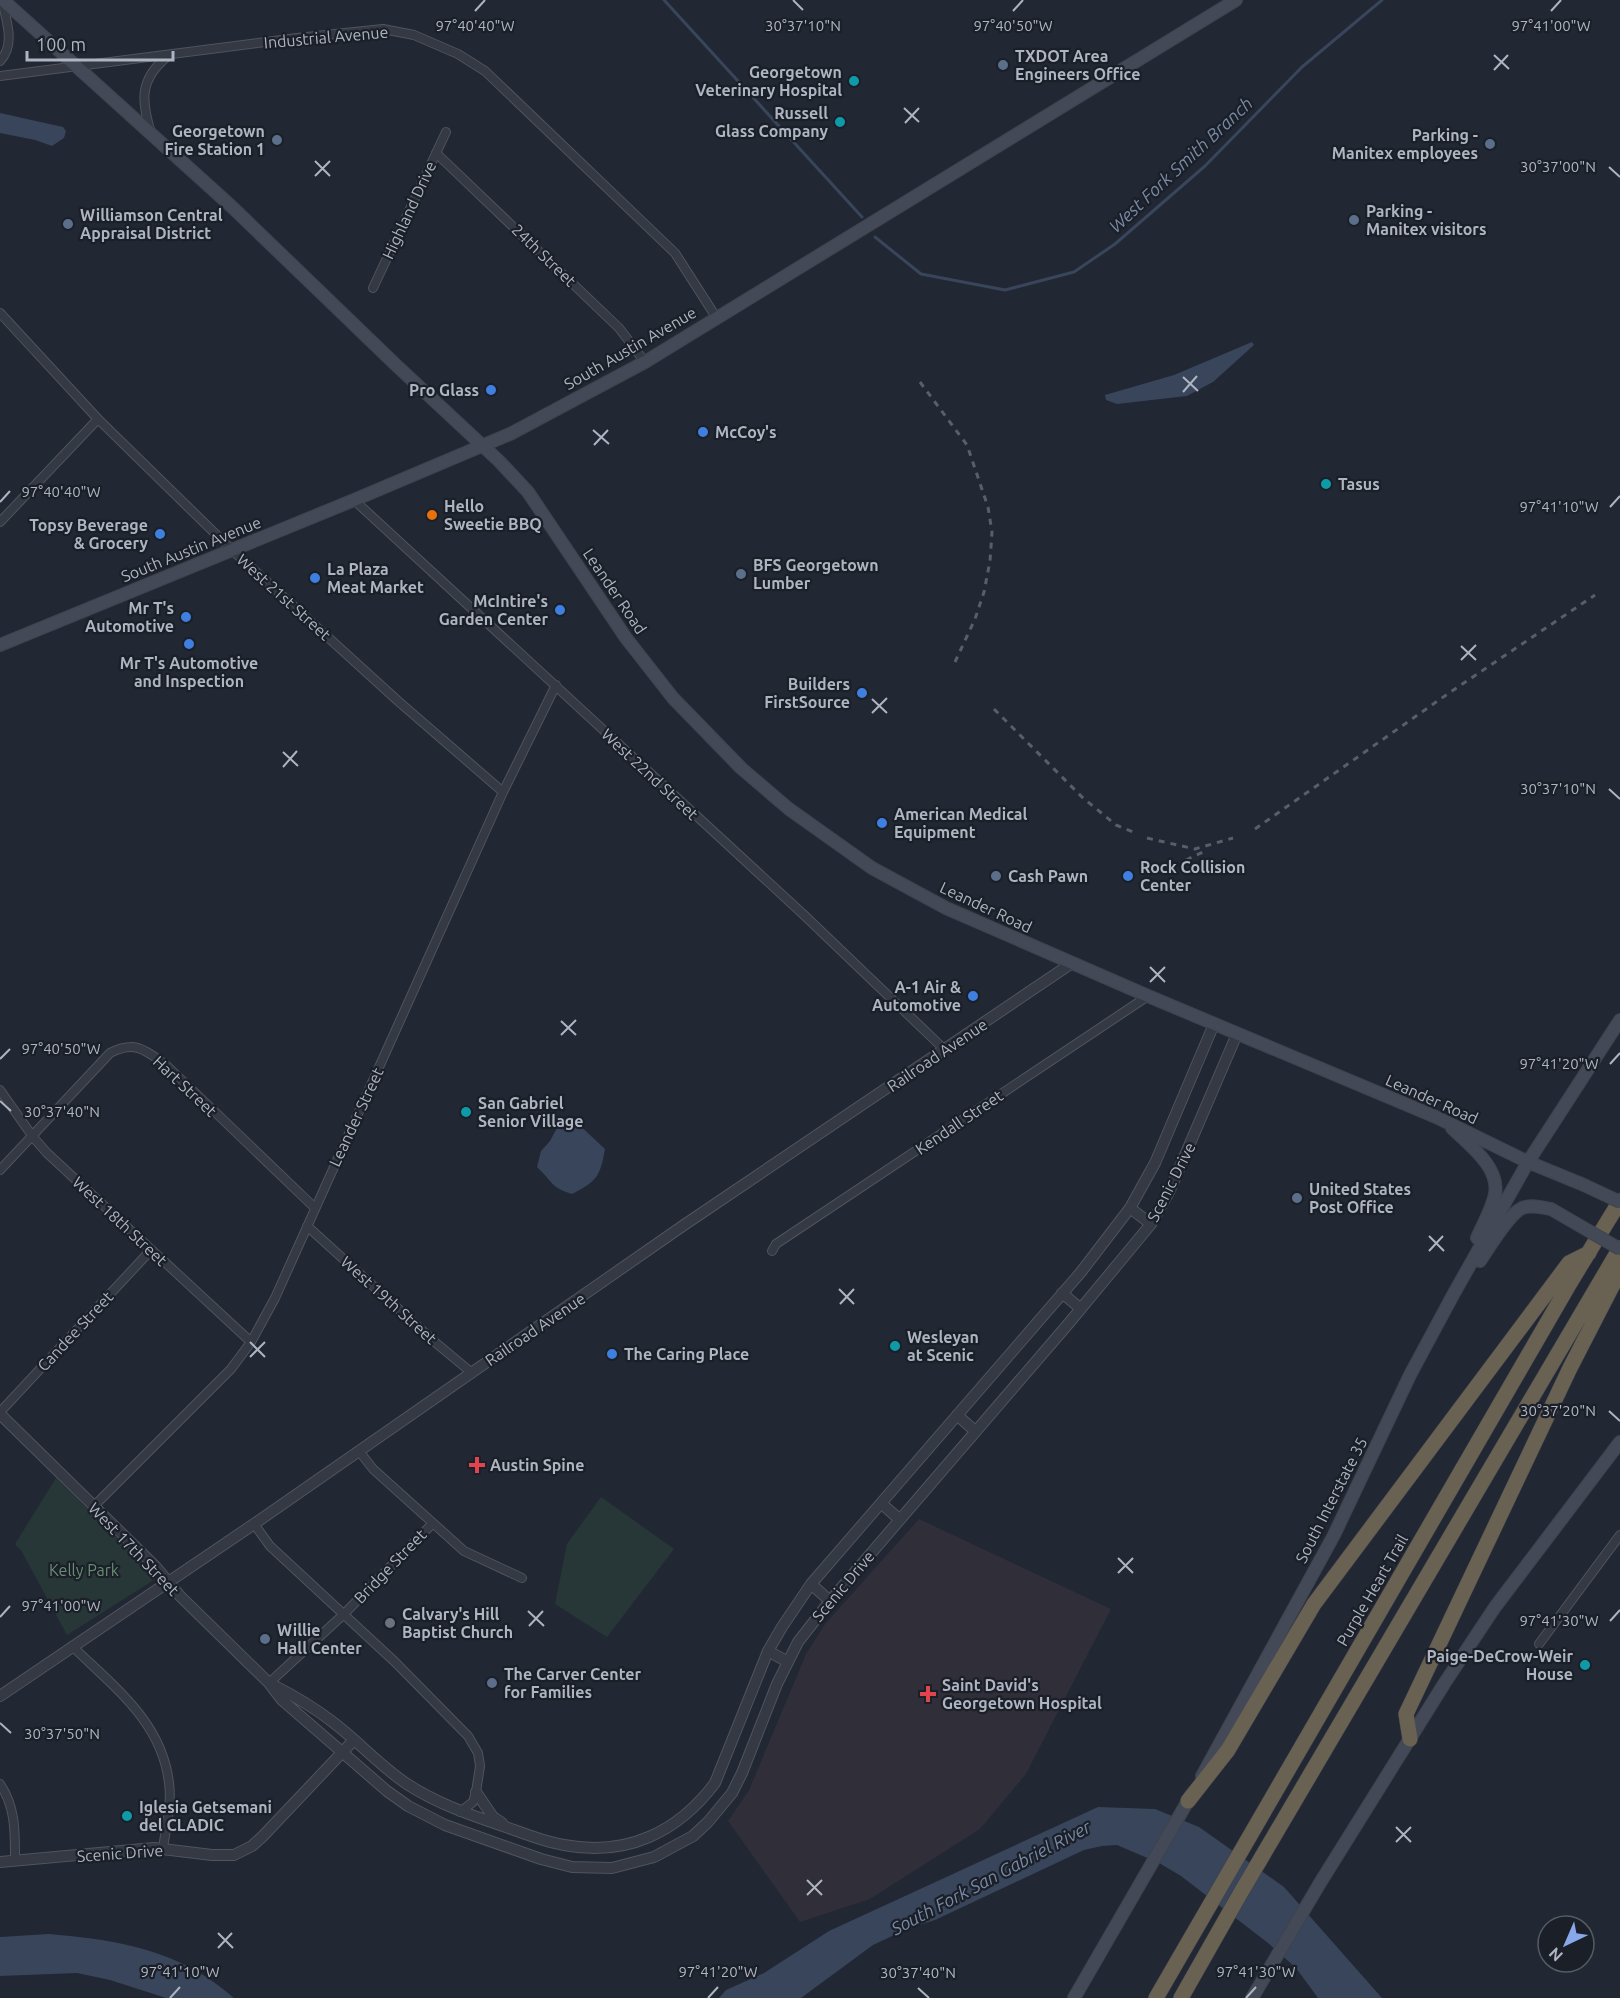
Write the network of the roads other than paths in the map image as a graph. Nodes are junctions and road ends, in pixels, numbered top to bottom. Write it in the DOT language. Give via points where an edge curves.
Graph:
graph roads {
  1 [pos="2,0"];
  2 [pos="1236,0"];
  3 [pos="169,55"];
  4 [pos="0,61"];
  5 [pos="77,67"];
  6 [pos="0,76"];
  7 [pos="446,132"];
  8 [pos="151,133"];
  9 [pos="436,153"];
  10 [pos="373,288"];
  11 [pos="0,314"];
  12 [pos="716,317"];
  13 [pos="645,362"];
  14 [pos="99,419"];
  15 [pos="483,445"];
  16 [pos="354,500"];
  17 [pos="2,517"];
  18 [pos="232,550"];
  19 [pos="0,645"];
  20 [pos="556,685"];
  21 [pos="503,792"];
  22 [pos="1072,963"];
  23 [pos="1148,996"];
  24 [pos="1620,1020"];
  25 [pos="1214,1024"];
  26 [pos="1237,1034"];
  27 [pos="945,1050"];
  28 [pos="0,1090"];
  29 [pos="1443,1120"];
  30 [pos="33,1137"];
  31 [pos="1528,1162"];
  32 [pos="0,1170"];
  33 [pos="1620,1202"];
  34 [pos="315,1208"];
  35 [pos="1130,1208"];
  36 [pos="1151,1224"];
  37 [pos="307,1226"];
  38 [pos="1620,1249"];
  39 [pos="151,1250"];
  40 [pos="772,1251"];
  41 [pos="1590,1253"];
  42 [pos="1620,1271"];
  43 [pos="1062,1293"];
  44 [pos="1453,1295"];
  45 [pos="1082,1309"];
  46 [pos="252,1342"];
  47 [pos="472,1373"];
  48 [pos="0,1413"];
  49 [pos="957,1415"];
  50 [pos="975,1431"];
  51 [pos="1620,1442"];
  52 [pos="359,1451"];
  53 [pos="882,1504"];
  54 [pos="94,1506"];
  55 [pos="899,1520"];
  56 [pos="433,1523"];
  57 [pos="254,1524"];
  58 [pos="1620,1535"];
  59 [pos="522,1578"];
  60 [pos="168,1582"];
  61 [pos="811,1584"];
  62 [pos="830,1601"];
  63 [pos="344,1614"];
  64 [pos="1539,1644"];
  65 [pos="72,1646"];
  66 [pos="768,1651"];
  67 [pos="788,1662"];
  68 [pos="268,1683"];
  69 [pos="0,1696"];
  70 [pos="1410,1739"];
  71 [pos="353,1741"];
  72 [pos="341,1753"];
  73 [pos="0,1784"];
  74 [pos="476,1792"];
  75 [pos="1188,1801"];
  76 [pos="460,1812"];
  77 [pos="510,1829"];
  78 [pos="163,1848"];
  79 [pos="15,1861"];
  80 [pos="0,1862"];
  81 [pos="1157,1995"];
  82 [pos="1074,1998"];
  83 [pos="1181,1998"];
  84 [pos="1252,1998"];
  1 -- 4 [label="street" via="9,45"];
  1 -- 5 [label="main road, Leander Road"];
  2 -- 12 [label="main road, South Austin Avenue"];
  3 -- 5 [label="street, Industrial Avenue"];
  3 -- 8 [label="street" via="158,64 146,84 143,110"];
  3 -- 12 [label="street, Industrial Avenue" via="383,29 414,35 458,54 485,71 675,253"];
  5 -- 6 [label="street, Industrial Avenue"];
  5 -- 8 [label="main road, Leander Road"];
  7 -- 9 [label="street, Highland Drive"];
  8 -- 15 [label="main road, Leander Road"];
  9 -- 10 [label="street, Highland Drive"];
  9 -- 13 [label="street, 24th Street" via="620,328"];
  11 -- 14 [label="street, West 21st Street"];
  12 -- 13 [label="main road, South Austin Avenue"];
  13 -- 15 [label="main road, South Austin Avenue"];
  14 -- 17 [label="street"];
  14 -- 18 [label="street, West 21st Street"];
  15 -- 16 [label="main road, South Austin Avenue"];
  15 -- 22 [label="main road, Leander Road" via="528,492 661,684 741,768 798,816 896,882"];
  16 -- 18 [label="main road, South Austin Avenue"];
  16 -- 20 [label="street, West 22nd Street"];
  18 -- 19 [label="main road, South Austin Avenue"];
  18 -- 21 [label="street, West 21st Street"];
  20 -- 21 [label="street, Leander Street"];
  20 -- 27 [label="street, West 22nd Street"];
  21 -- 34 [label="street, Leander Street"];
  22 -- 23 [label="main road, Leander Road"];
  22 -- 27 [label="street, Railroad Avenue"];
  23 -- 25 [label="main road, Leander Road"];
  23 -- 40 [label="street, Kendall Street" via="776,1244"];
  24 -- 31 [label="main road, South Interstate 35"];
  25 -- 26 [label="main road, Leander Road"];
  25 -- 35 [label="street, Scenic Drive" via="1155,1163"];
  26 -- 29 [label="main road, Leander Road"];
  26 -- 36 [label="street, Scenic Drive" via="1170,1190"];
  27 -- 47 [label="street, Railroad Avenue"];
  28 -- 30 [label="street, West 18th Street"];
  29 -- 31 [label="main road, Leander Road"];
  29 -- 44 [label="main road" via="1481,1157 1493,1175 1495,1192"];
  30 -- 32 [label="street, Hart Street"];
  30 -- 34 [label="street, Hart Street" via="110,1053 134,1046 166,1065"];
  30 -- 39 [label="street, West 18th Street"];
  31 -- 33 [label="main road, Leander Road, bridge"];
  31 -- 44 [label="main road, South Interstate 35"];
  33 -- 41 [label="highway, Purple Heart Trail"];
  34 -- 37 [label="street, Leander Street"];
  35 -- 36 [label="street"];
  35 -- 43 [label="street, Scenic Drive"];
  36 -- 45 [label="street, Scenic Drive"];
  37 -- 46 [label="street, Leander Street"];
  37 -- 47 [label="street, West 19th Street"];
  38 -- 44 [label="main road, bridge" via="1551,1209 1522,1208"];
  38 -- 83 [label="highway"];
  39 -- 46 [label="street, West 18th Street"];
  39 -- 48 [label="street, Candee Street"];
  41 -- 75 [label="highway" via="1569,1263 1341,1567 1294,1636 1228,1750"];
  41 -- 81 [label="highway, Purple Heart Trail"];
  42 -- 70 [label="highway" via="1570,1368 1407,1714"];
  43 -- 45 [label="street"];
  43 -- 49 [label="street, Scenic Drive"];
  44 -- 75 [label="main road, South Interstate 35" via="1334,1535"];
  45 -- 50 [label="street, Scenic Drive"];
  46 -- 54 [label="street, Leander Street" via="217,1384"];
  47 -- 52 [label="street, Railroad Avenue"];
  48 -- 54 [label="street, West 17th Street"];
  49 -- 50 [label="street"];
  49 -- 53 [label="street, Scenic Drive"];
  50 -- 55 [label="street, Scenic Drive"];
  51 -- 70 [label="main road" via="1496,1607"];
  52 -- 56 [label="street" via="373,1469"];
  52 -- 57 [label="street, Railroad Avenue"];
  53 -- 55 [label="street"];
  53 -- 61 [label="street, Scenic Drive"];
  54 -- 60 [label="street, West 17th Street"];
  55 -- 62 [label="street, Scenic Drive"];
  56 -- 59 [label="street" via="470,1554"];
  56 -- 63 [label="street, Bridge Street"];
  57 -- 60 [label="street, Railroad Avenue"];
  57 -- 63 [label="street" via="270,1546"];
  58 -- 64 [label="street"];
  60 -- 65 [label="street, Railroad Avenue"];
  60 -- 68 [label="street, West 17th Street"];
  61 -- 62 [label="street"];
  61 -- 66 [label="street, Scenic Drive"];
  62 -- 67 [label="street, Scenic Drive" via="798,1642"];
  63 -- 68 [label="street, Bridge Street"];
  63 -- 74 [label="street" via="468,1736 480,1766"];
  65 -- 69 [label="street, Railroad Avenue"];
  65 -- 78 [label="street" via="143,1717 164,1753 170,1785"];
  66 -- 67 [label="street"];
  66 -- 77 [label="street, Scenic Drive" via="715,1783 672,1826 637,1842 603,1848 564,1845"];
  67 -- 72 [label="street, Scenic Drive" via="742,1773 721,1808 693,1836 633,1864 572,1867 445,1825 408,1806"];
  68 -- 71 [label="street, West 17th Street" via="334,1723"];
  68 -- 72 [label="street, West 17th Street"];
  70 -- 84 [label="main road"];
  71 -- 72 [label="street, Scenic Drive"];
  71 -- 76 [label="street, Scenic Drive" via="410,1786"];
  72 -- 78 [label="street, Scenic Drive" via="244,1851 223,1856"];
  73 -- 79 [label="street" via="13,1809"];
  74 -- 76 [label="street" via="473,1802"];
  74 -- 77 [label="street" via="493,1817"];
  75 -- 82 [label="main road, South Interstate 35"];
  76 -- 77 [label="street, Scenic Drive"];
  78 -- 79 [label="street, Scenic Drive"];
  79 -- 80 [label="street, Scenic Drive"];
}
